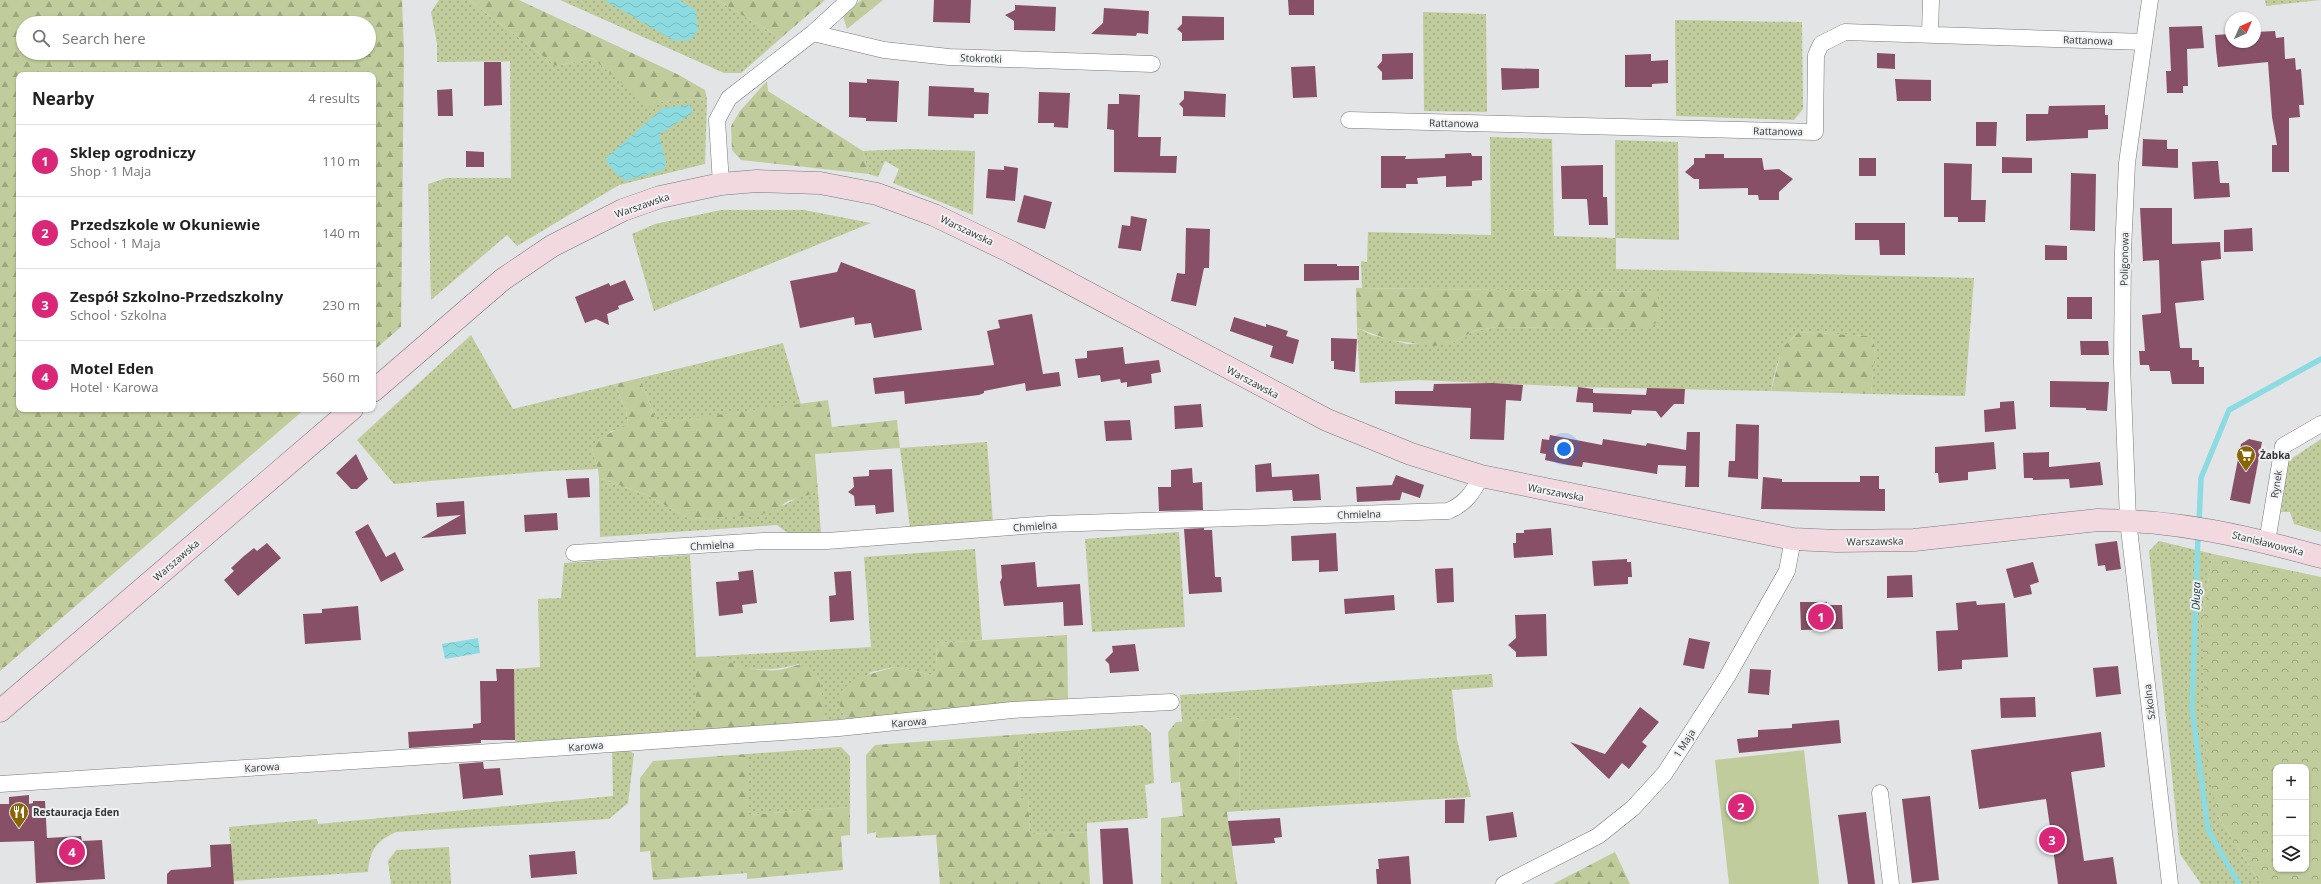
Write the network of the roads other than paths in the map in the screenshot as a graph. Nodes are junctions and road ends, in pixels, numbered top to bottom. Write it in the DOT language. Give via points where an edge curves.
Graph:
graph roads {
  1 [pos="849,0"];
  2 [pos="1931,0"];
  3 [pos="2150,0"];
  4 [pos="813,33"];
  5 [pos="1930,34"];
  6 [pos="2144,42"];
  7 [pos="1152,64"];
  8 [pos="1349,120"];
  9 [pos="721,184"];
  10 [pos="376,388"];
  11 [pos="349,412"];
  12 [pos="2321,424"];
  13 [pos="1481,476"];
  14 [pos="2128,520"];
  15 [pos="2215,530"];
  16 [pos="1794,539"];
  17 [pos="2267,542"];
  18 [pos="574,553"];
  19 [pos="2321,556"];
  20 [pos="1171,702"];
  21 [pos="0,711"];
  22 [pos="0,784"];
  23 [pos="1880,793"];
  24 [pos="1504,884"];
  25 [pos="1891,884"];
  26 [pos="2170,884"];
  1 -- 4 [label="street"];
  2 -- 5 [label="street"];
  3 -- 6 [label="street, Poligonowa"];
  4 -- 7 [label="street, Stokrotki" via="884,50 949,57"];
  4 -- 9 [label="street" via="729,98 717,120"];
  5 -- 6 [label="street, Rattanowa"];
  5 -- 8 [label="street, Rattanowa" via="1845,32 1821,44 1816,55 1815,132"];
  6 -- 14 [label="street, Poligonowa" via="2127,163 2123,251 2122,364"];
  9 -- 10 [label="main road, Warszawska" via="660,197 623,210 552,246 479,298"];
  9 -- 13 [label="main road, Warszawska" via="757,181 820,183 878,194 901,202 1011,252 1327,420 1411,454"];
  11 -- 21 [label="main road, Warszawska"];
  12 -- 17 [label="street, Rynek" via="2283,446"];
  13 -- 16 [label="main road, Warszawska"];
  13 -- 18 [label="street, Chmielna" via="1473,492 1460,506 1448,511 1050,524 827,541 763,541"];
  14 -- 15 [label="main road, Warszawska" via="2166,522"];
  14 -- 16 [label="main road, Warszawska" via="2098,520 1914,540"];
  14 -- 26 [label="street, Szkolna"];
  15 -- 17 [label="main road, Stanisławowska"];
  16 -- 24 [label="street, 1 Maja" via="1787,571 1727,677 1665,773 1633,808 1598,836"];
  17 -- 19 [label="main road, Stanisławowska"];
  20 -- 22 [label="street, Karowa" via="1012,710 847,728"];
  23 -- 25 [label="street"];
}
